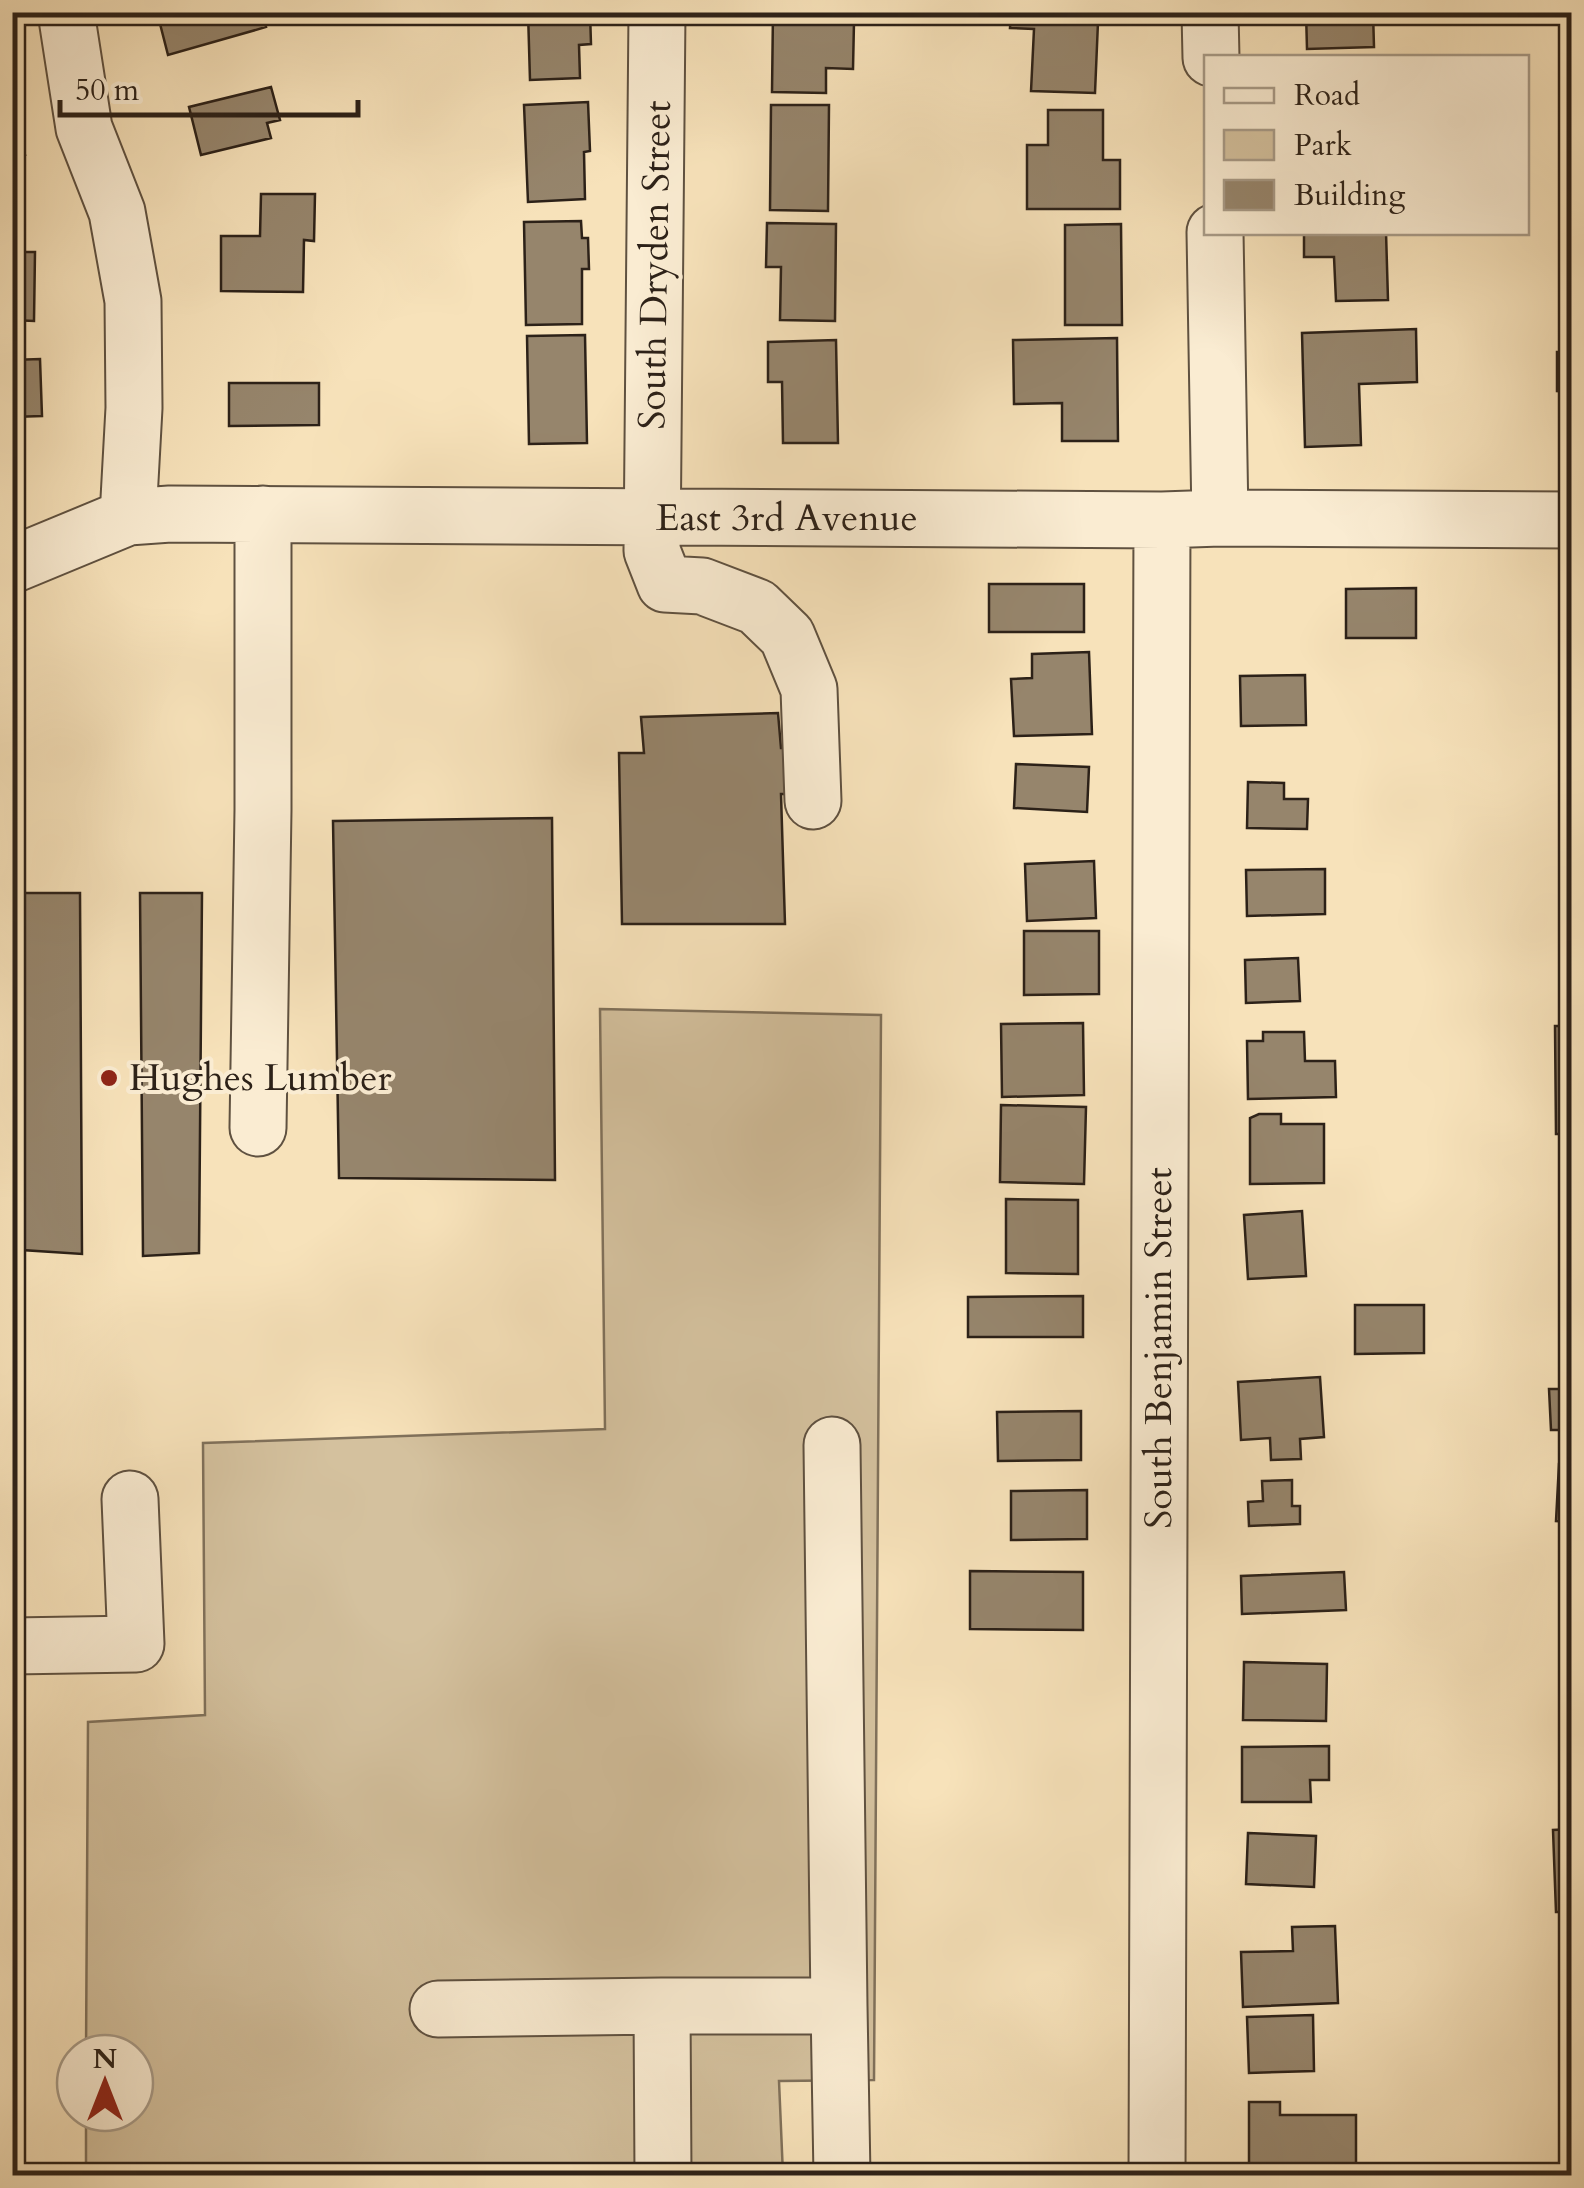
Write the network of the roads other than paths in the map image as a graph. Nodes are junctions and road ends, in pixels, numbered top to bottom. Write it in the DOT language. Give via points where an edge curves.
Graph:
graph roads {
  1 [pos="66,12"];
  2 [pos="657,12"];
  3 [pos="1210,12"];
  4 [pos="1212,55"];
  5 [pos="1215,235"];
  6 [pos="263,514"];
  7 [pos="128,517"];
  8 [pos="652,517"];
  9 [pos="1220,518"];
  10 [pos="1162,520"];
  11 [pos="1572,520"];
  12 [pos="12,566"];
  13 [pos="812,801"];
  14 [pos="258,1128"];
  15 [pos="832,1445"];
  16 [pos="130,1499"];
  17 [pos="12,1646"];
  18 [pos="662,2006"];
  19 [pos="839,2006"];
  20 [pos="438,2009"];
  21 [pos="663,2176"];
  22 [pos="842,2176"];
  23 [pos="1157,2176"];
  1 -- 7 [label="street" via="84,128 116,212 133,301"];
  2 -- 8 [label="street, South Dryden Street"];
  3 -- 4 [label="street"];
  5 -- 9 [label="street"];
  6 -- 7 [label="street, East 3rd Avenue"];
  6 -- 8 [label="street, East 3rd Avenue"];
  6 -- 14 [label="street"];
  7 -- 12 [label="street, East 3rd Avenue"];
  8 -- 10 [label="street, East 3rd Avenue"];
  8 -- 13 [label="street, South Dryden Street" via="652,551 664,584 702,586 757,606 787,636 810,689"];
  9 -- 10 [label="street, East 3rd Avenue"];
  9 -- 11 [label="street, East 3rd Avenue"];
  10 -- 23 [label="street, South Benjamin Street"];
  15 -- 19 [label="street"];
  16 -- 17 [label="street" via="136,1644"];
  18 -- 19 [label="street"];
  18 -- 20 [label="street"];
  18 -- 21 [label="street"];
  19 -- 22 [label="street"];
}
